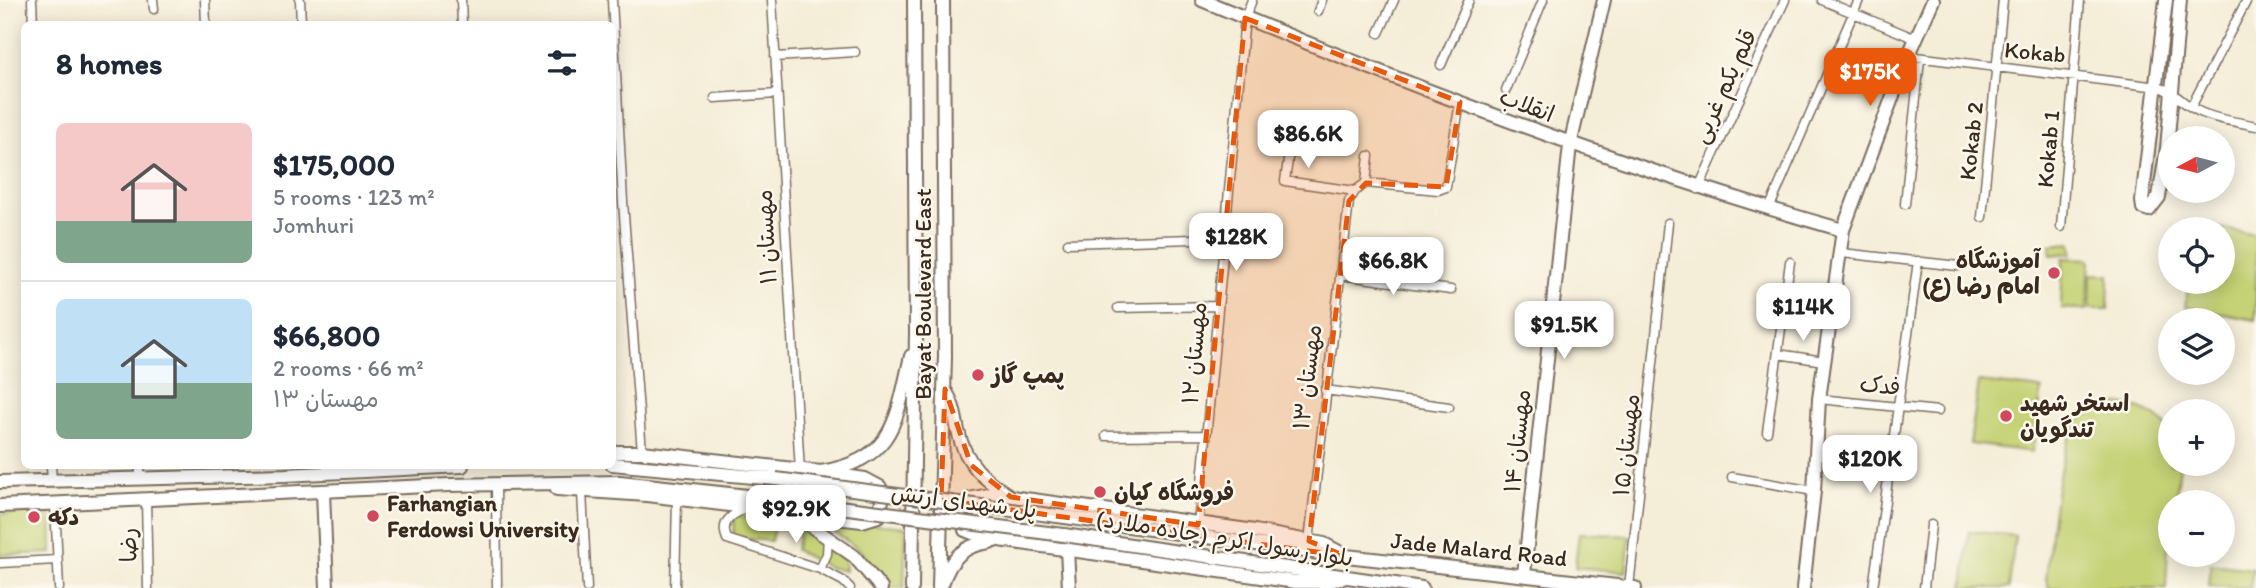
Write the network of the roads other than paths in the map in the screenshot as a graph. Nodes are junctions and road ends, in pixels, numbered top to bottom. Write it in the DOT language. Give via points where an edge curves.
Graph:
graph roads {
  1 [pos="32,0"];
  2 [pos="205,0"];
  3 [pos="300,0"];
  4 [pos="461,0"];
  5 [pos="612,0"];
  6 [pos="772,0"];
  7 [pos="914,0"];
  8 [pos="943,0"];
  9 [pos="1202,0"];
  10 [pos="1252,0"];
  11 [pos="1322,0"];
  12 [pos="1394,0"];
  13 [pos="1469,0"];
  14 [pos="1544,0"];
  15 [pos="1604,0"];
  16 [pos="1785,0"];
  17 [pos="1822,0"];
  18 [pos="1858,0"];
  19 [pos="1933,0"];
  20 [pos="2003,0"];
  21 [pos="2080,0"];
  22 [pos="2166,0"];
  23 [pos="2180,0"];
  24 [pos="2247,0"];
  25 [pos="1318,11"];
  26 [pos="1852,13"];
  27 [pos="1245,18"];
  28 [pos="33,21"];
  29 [pos="206,21"];
  30 [pos="301,21"];
  31 [pos="462,21"];
  32 [pos="613,21"];
  33 [pos="1379,33"];
  34 [pos="1916,39"];
  35 [pos="855,52"];
  36 [pos="775,57"];
  37 [pos="1914,58"];
  38 [pos="1441,65"];
  39 [pos="1997,69"];
  40 [pos="2074,75"];
  41 [pos="616,81"];
  42 [pos="2158,87"];
  43 [pos="1506,90"];
  44 [pos="2172,91"];
  45 [pos="777,94"];
  46 [pos="715,98"];
  47 [pos="1460,102"];
  48 [pos="2191,107"];
  49 [pos="1293,125"];
  50 [pos="2256,126"];
  51 [pos="1570,145"];
  52 [pos="1369,156"];
  53 [pos="1366,183"];
  54 [pos="1698,189"];
  55 [pos="1355,191"];
  56 [pos="1905,204"];
  57 [pos="1769,209"];
  58 [pos="1983,217"];
  59 [pos="1668,223"];
  60 [pos="2061,227"];
  61 [pos="1843,230"];
  62 [pos="1224,238"];
  63 [pos="1068,243"];
  64 [pos="1842,253"];
  65 [pos="1918,261"];
  66 [pos="1790,262"];
  67 [pos="1958,266"];
  68 [pos="1340,275"];
  69 [pos="1451,290"];
  70 [pos="1218,306"];
  71 [pos="1118,308"];
  72 [pos="916,332"];
  73 [pos="1778,354"];
  74 [pos="1824,361"];
  75 [pos="944,389"];
  76 [pos="1325,390"];
  77 [pos="1819,398"];
  78 [pos="1896,405"];
  79 [pos="1449,407"];
  80 [pos="1938,411"];
  81 [pos="1767,432"];
  82 [pos="1206,435"];
  83 [pos="1106,436"];
  84 [pos="616,452"];
  85 [pos="642,452"];
  86 [pos="616,464"];
  87 [pos="51,469"];
  88 [pos="319,469"];
  89 [pos="222,471"];
  90 [pos="800,471"];
  91 [pos="140,472"];
  92 [pos="821,472"];
  93 [pos="1732,477"];
  94 [pos="52,481"];
  95 [pos="0,482"];
  96 [pos="496,484"];
  97 [pos="525,484"];
  98 [pos="1814,491"];
  99 [pos="323,492"];
  100 [pos="582,492"];
  101 [pos="1011,497"];
  102 [pos="677,499"];
  103 [pos="146,500"];
  104 [pos="55,504"];
  105 [pos="777,505"];
  106 [pos="0,506"];
  107 [pos="749,507"];
  108 [pos="1198,525"];
  109 [pos="1931,525"];
  110 [pos="1064,535"];
  111 [pos="828,536"];
  112 [pos="1007,541"];
  113 [pos="1308,541"];
  114 [pos="1068,549"];
  115 [pos="1319,553"];
  116 [pos="1345,556"];
  117 [pos="57,559"];
  118 [pos="0,563"];
  119 [pos="820,569"];
  120 [pos="1524,574"];
  121 [pos="1343,578"];
  122 [pos="1296,585"];
  123 [pos="1629,587"];
  124 [pos="58,588"];
  125 [pos="148,588"];
  126 [pos="327,588"];
  127 [pos="497,588"];
  128 [pos="587,588"];
  129 [pos="675,588"];
  130 [pos="850,588"];
  131 [pos="881,588"];
  132 [pos="912,588"];
  133 [pos="939,588"];
  134 [pos="1069,588"];
  135 [pos="1422,588"];
  136 [pos="1635,588"];
  137 [pos="1803,588"];
  138 [pos="1873,588"];
  139 [pos="1924,588"];
  1 -- 28 [label="street"];
  2 -- 29 [label="street"];
  3 -- 30 [label="street"];
  4 -- 31 [label="street"];
  5 -- 32 [label="street"];
  6 -- 36 [label="street, مهستان ۱۱"];
  7 -- 72 [label="main road, Bayat Boulevard East"];
  8 -- 75 [label="main road, Bayat Boulevard East"];
  9 -- 27 [label="main road, انقلاب"];
  10 -- 27 [label="street, مهستان ۱۲"];
  11 -- 25 [label="street"];
  12 -- 33 [label="street"];
  13 -- 38 [label="street"];
  14 -- 43 [label="street"];
  15 -- 51 [label="main road, مهستان ۱۴"];
  16 -- 54 [label="street, قلم یکم غربی"];
  17 -- 26 [label="street"];
  18 -- 26 [label="street"];
  19 -- 34 [label="main road"];
  20 -- 39 [label="street, Kokab 2"];
  21 -- 40 [label="street, Kokab 1"];
  22 -- 42 [label="main road"];
  23 -- 44 [label="main road"];
  24 -- 48 [label="street"];
  26 -- 34 [label="street"];
  26 -- 57 [label="street"];
  27 -- 47 [label="main road, انقلاب"];
  27 -- 62 [label="street, مهستان ۱۲"];
  34 -- 37 [label="main road"];
  35 -- 36 [label="street"];
  36 -- 45 [label="street, مهستان ۱۱"];
  37 -- 39 [label="street, Kokab"];
  37 -- 56 [label="street"];
  37 -- 61 [label="main road"];
  39 -- 40 [label="street, Kokab"];
  39 -- 58 [label="street, Kokab 2"];
  40 -- 42 [label="street, Kokab"];
  40 -- 60 [label="street, Kokab 1"];
  41 -- 85 [label="street"];
  42 -- 44 [label="street, Kokab"];
  42 -- 44 [label="main road" via="2142,201 2149,211 2160,197"];
  44 -- 48 [label="street"];
  45 -- 46 [label="street"];
  45 -- 90 [label="street, مهستان ۱۱"];
  47 -- 51 [label="main road, انقلاب"];
  47 -- 53 [label="street" via="1446,187"];
  48 -- 50 [label="street"];
  49 -- 55 [label="street" via="1285,181"];
  51 -- 54 [label="main road, انقلاب"];
  51 -- 120 [label="main road, مهستان ۱۴"];
  52 -- 53 [label="street"];
  53 -- 55 [label="street"];
  54 -- 57 [label="main road, انقلاب"];
  55 -- 68 [label="street, مهستان ۱۳" via="1349,201"];
  57 -- 61 [label="main road, انقلاب"];
  59 -- 123 [label="street, مهستان ۱۵"];
  61 -- 64 [label="main road"];
  62 -- 63 [label="street"];
  62 -- 70 [label="street, مهستان ۱۲"];
  64 -- 65 [label="street"];
  64 -- 74 [label="main road"];
  65 -- 67 [label="street"];
  65 -- 78 [label="street"];
  66 -- 73 [label="street"];
  68 -- 69 [label="street"];
  68 -- 76 [label="street, مهستان ۱۳"];
  70 -- 71 [label="street"];
  70 -- 82 [label="street, مهستان ۱۲"];
  72 -- 92 [label="main road" via="894,426 869,456 847,468"];
  72 -- 132 [label="main road, Bayat Boulevard East"];
  73 -- 74 [label="street"];
  73 -- 81 [label="street"];
  74 -- 77 [label="main road"];
  75 -- 101 [label="main road" via="971,465"];
  75 -- 133 [label="main road, Bayat Boulevard East"];
  76 -- 79 [label="street"];
  76 -- 113 [label="street, مهستان ۱۳"];
  77 -- 78 [label="street, فدک"];
  77 -- 98 [label="main road"];
  78 -- 80 [label="street, فدک"];
  78 -- 138 [label="street"];
  82 -- 83 [label="street"];
  82 -- 108 [label="street, مهستان ۱۲"];
  84 -- 85 [label="main road"];
  85 -- 90 [label="main road"];
  86 -- 115 [label="main road, پل شهدای ارتش, bridge" via="776,479"];
  87 -- 94 [label="street"];
  88 -- 89 [label="main road"];
  89 -- 91 [label="main road"];
  90 -- 92 [label="main road"];
  91 -- 94 [label="main road"];
  92 -- 105 [label="main road" via="877,484 883,497 878,516 862,521"];
  93 -- 98 [label="street"];
  94 -- 95 [label="main road"];
  96 -- 97 [label="main road"];
  96 -- 99 [label="main road"];
  96 -- 127 [label="street"];
  97 -- 100 [label="main road"];
  97 -- 105 [label="main road" via="653,483"];
  98 -- 137 [label="main road"];
  99 -- 103 [label="main road"];
  99 -- 126 [label="main road"];
  100 -- 102 [label="main road"];
  100 -- 128 [label="street"];
  101 -- 108 [label="main road"];
  101 -- 112 [label="main road" via="979,496 961,509 965,530"];
  102 -- 107 [label="main road"];
  102 -- 129 [label="street"];
  103 -- 104 [label="main road"];
  103 -- 125 [label="street, رضا"];
  104 -- 106 [label="main road"];
  104 -- 117 [label="street"];
  105 -- 107 [label="main road"];
  105 -- 110 [label="main road, پل شهدای ارتش, bridge"];
  105 -- 111 [label="main road"];
  107 -- 119 [label="street" via="727,519 727,539"];
  108 -- 113 [label="main road"];
  109 -- 139 [label="street"];
  110 -- 121 [label="main road, بلوار رسول اکرم (جاده ملارد)"];
  111 -- 119 [label="street"];
  111 -- 131 [label="main road" via="854,556"];
  112 -- 114 [label="main road"];
  112 -- 133 [label="main road" via="960,551"];
  113 -- 116 [label="main road"];
  114 -- 122 [label="main road"];
  114 -- 134 [label="main road"];
  115 -- 116 [label="main road, Jade Malard Road"];
  116 -- 120 [label="main road, Jade Malard Road"];
  117 -- 118 [label="street"];
  117 -- 124 [label="street"];
  119 -- 130 [label="street"];
  120 -- 123 [label="main road, Jade Malard Road"];
  121 -- 122 [label="main road"];
  121 -- 135 [label="main road, بلوار رسول اکرم (جاده ملارد)"];
  123 -- 136 [label="main road, Jade Malard Road"];
}
